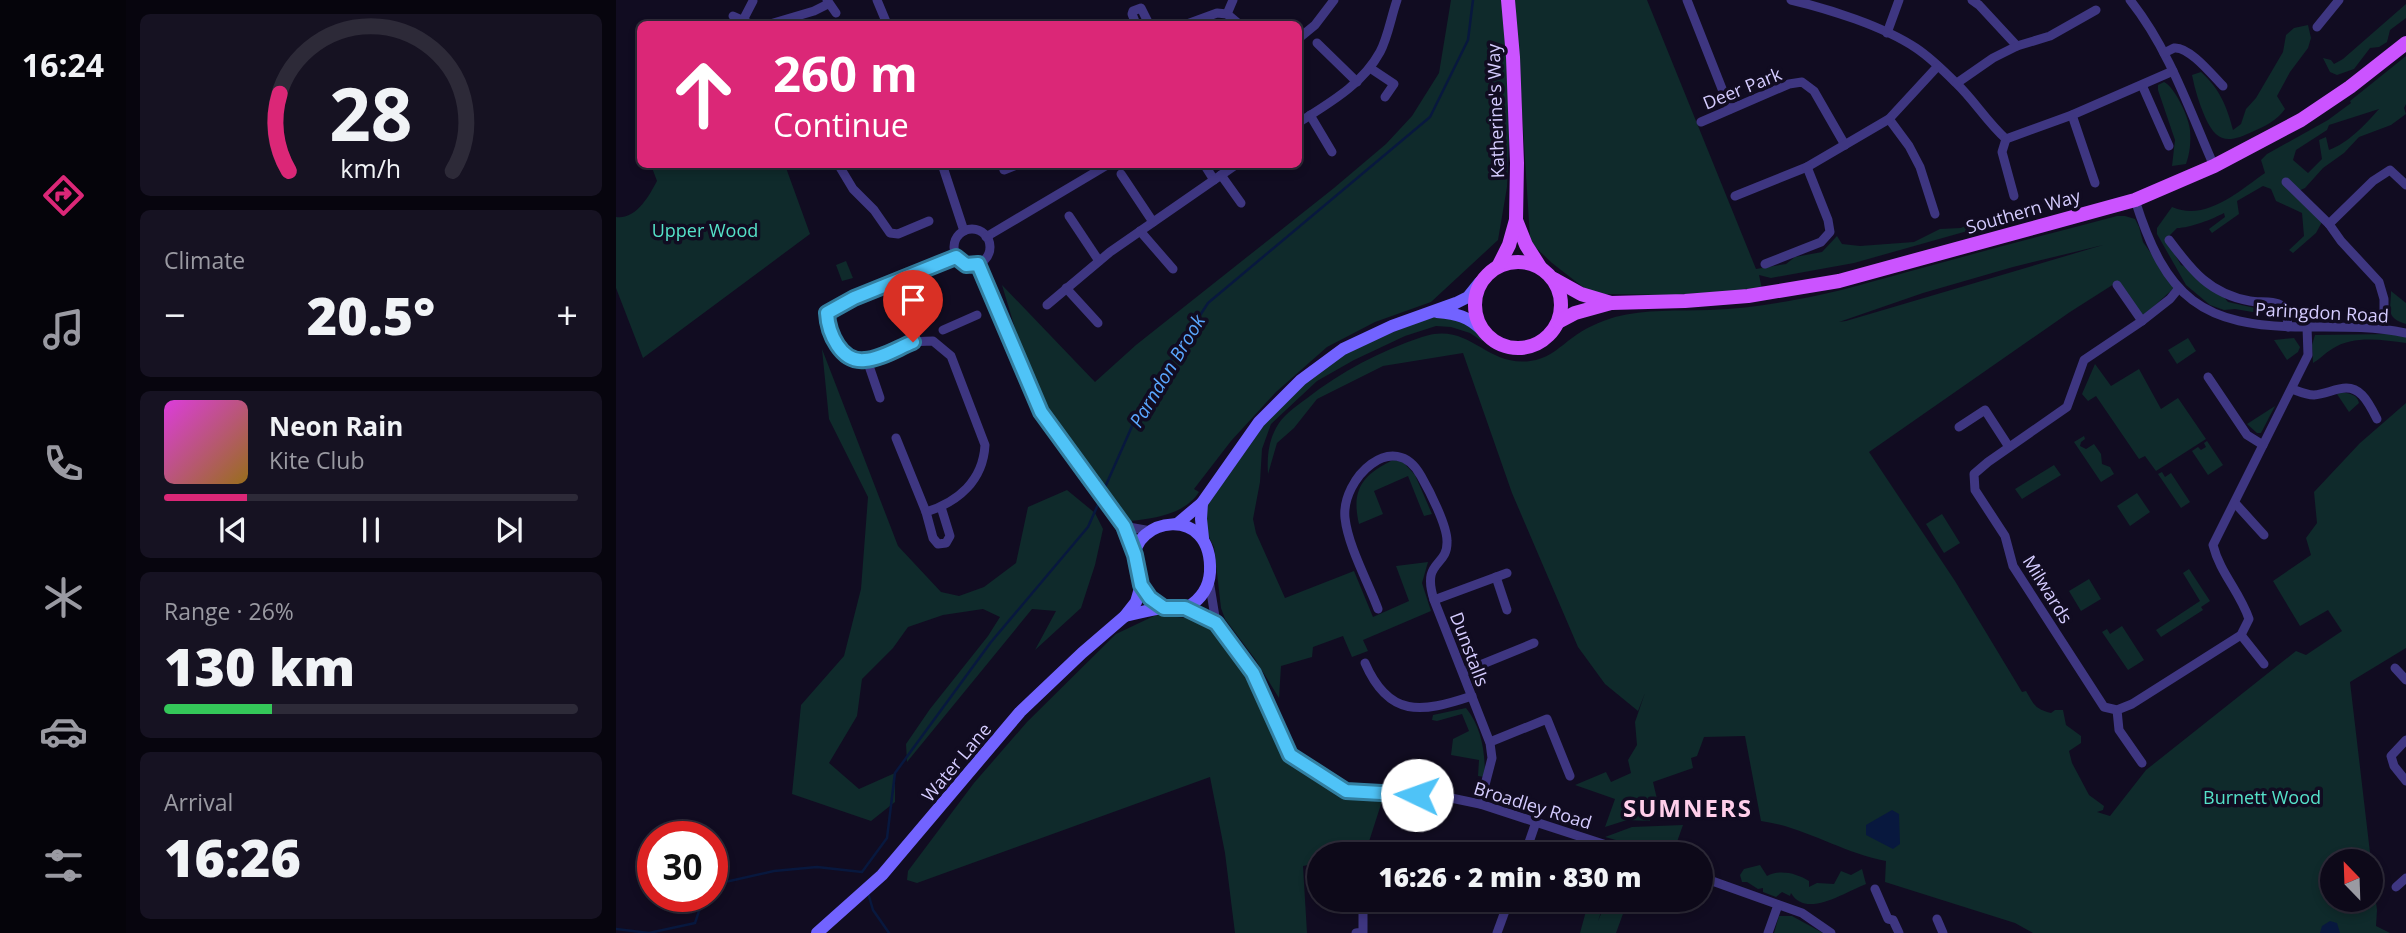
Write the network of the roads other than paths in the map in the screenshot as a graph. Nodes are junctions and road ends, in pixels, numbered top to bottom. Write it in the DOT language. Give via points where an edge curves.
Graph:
graph roads {
  1 [pos="877,0"];
  2 [pos="1233,0"];
  3 [pos="1334,0"];
  4 [pos="1508,0"];
  5 [pos="1686,0"];
  6 [pos="1791,0"];
  7 [pos="1899,0"];
  8 [pos="2130,0"];
  9 [pos="2339,0"];
  10 [pos="752,1"];
  11 [pos="1394,1"];
  12 [pos="827,2"];
  13 [pos="1978,2"];
  14 [pos="1817,3"];
  15 [pos="2096,10"];
  16 [pos="836,13"];
  17 [pos="1227,14"];
  18 [pos="742,21"];
  19 [pos="781,21"];
  20 [pos="886,21"];
  21 [pos="1135,21"];
  22 [pos="1148,21"];
  23 [pos="1194,21"];
  24 [pos="1235,21"];
  25 [pos="2317,27"];
  26 [pos="1887,33"];
  27 [pos="1302,36"];
  28 [pos="1317,43"];
  29 [pos="2406,43"];
  30 [pos="2017,46"];
  31 [pos="2164,53"];
  32 [pos="1937,67"];
  33 [pos="1370,68"];
  34 [pos="2173,71"];
  35 [pos="1357,82"];
  36 [pos="1957,83"];
  37 [pos="2142,85"];
  38 [pos="2223,86"];
  39 [pos="1385,97"];
  40 [pos="1730,109"];
  41 [pos="1310,115"];
  42 [pos="2072,115"];
  43 [pos="1889,119"];
  44 [pos="1302,120"];
  45 [pos="1701,122"];
  46 [pos="2006,139"];
  47 [pos="1845,145"];
  48 [pos="2169,146"];
  49 [pos="1332,152"];
  50 [pos="2398,162"];
  51 [pos="2214,166"];
  52 [pos="1807,167"];
  53 [pos="840,168"];
  54 [pos="943,168"];
  55 [pos="1102,168"];
  56 [pos="1207,168"];
  57 [pos="1232,168"];
  58 [pos="2390,170"];
  59 [pos="1121,174"];
  60 [pos="1218,178"];
  61 [pos="2286,182"];
  62 [pos="2095,183"];
  63 [pos="2406,185"];
  64 [pos="1735,195"];
  65 [pos="2014,196"];
  66 [pos="2135,200"];
  67 [pos="1241,203"];
  68 [pos="1935,214"];
  69 [pos="1069,216"];
  70 [pos="929,220"];
  71 [pos="1516,220"];
  72 [pos="1153,222"];
  73 [pos="2329,224"];
  74 [pos="964,231"];
  75 [pos="1140,231"];
  76 [pos="986,237"];
  77 [pos="2169,240"];
  78 [pos="956,257"];
  79 [pos="1099,261"];
  80 [pos="978,264"];
  81 [pos="1765,264"];
  82 [pos="1499,265"];
  83 [pos="1540,267"];
  84 [pos="1173,269"];
  85 [pos="1553,278"];
  86 [pos="1480,282"];
  87 [pos="2117,285"];
  88 [pos="1066,288"];
  89 [pos="2179,288"];
  90 [pos="1611,303"];
  91 [pos="1047,304"];
  92 [pos="1433,312"];
  93 [pos="977,315"];
  94 [pos="2142,321"];
  95 [pos="1558,322"];
  96 [pos="1098,323"];
  97 [pos="2287,327"];
  98 [pos="2307,327"];
  99 [pos="2384,328"];
  100 [pos="943,330"];
  101 [pos="1482,330"];
  102 [pos="2406,333"];
  103 [pos="867,360"];
  104 [pos="2208,377"];
  105 [pos="2292,389"];
  106 [pos="880,398"];
  107 [pos="2377,419"];
  108 [pos="1959,427"];
  109 [pos="896,438"];
  110 [pos="2263,445"];
  111 [pos="2009,447"];
  112 [pos="1202,503"];
  113 [pos="2235,503"];
  114 [pos="941,507"];
  115 [pos="926,512"];
  116 [pos="1177,524"];
  117 [pos="1124,526"];
  118 [pos="1151,531"];
  119 [pos="2263,535"];
  120 [pos="1203,538"];
  121 [pos="1135,555"];
  122 [pos="1507,573"];
  123 [pos="1496,577"];
  124 [pos="1209,580"];
  125 [pos="1141,585"];
  126 [pos="1434,600"];
  127 [pos="1164,608"];
  128 [pos="1185,608"];
  129 [pos="1378,609"];
  130 [pos="1507,610"];
  131 [pos="1125,616"];
  132 [pos="1216,623"];
  133 [pos="2241,635"];
  134 [pos="1534,643"];
  135 [pos="1365,663"];
  136 [pos="2263,664"];
  137 [pos="2395,668"];
  138 [pos="1463,672"];
  139 [pos="2406,680"];
  140 [pos="1472,696"];
  141 [pos="2117,710"];
  142 [pos="2406,740"];
  143 [pos="1490,742"];
  144 [pos="2142,763"];
  145 [pos="1570,776"];
  146 [pos="2406,781"];
  147 [pos="1480,804"];
  148 [pos="1536,822"];
  149 [pos="1529,842"];
  150 [pos="1597,842"];
  151 [pos="2406,878"];
  152 [pos="1713,881"];
  153 [pos="2396,887"];
  154 [pos="1875,889"];
  155 [pos="1778,905"];
  156 [pos="1363,912"];
  157 [pos="1504,912"];
  158 [pos="1937,919"];
  159 [pos="817,933"];
  160 [pos="1356,933"];
  161 [pos="1497,933"];
  162 [pos="1768,933"];
  163 [pos="1831,933"];
  164 [pos="1899,933"];
  165 [pos="1943,933"];
  1 -- 20 [label="street"];
  2 -- 17 [label="street"];
  3 -- 27 [label="street"];
  4 -- 71 [label="main road, Katherine's Way" via="1517,151"];
  5 -- 40 [label="street"];
  6 -- 14 [label="street"];
  7 -- 26 [label="street"];
  8 -- 31 [label="street"];
  9 -- 25 [label="street"];
  10 -- 18 [label="street"];
  11 -- 33 [label="street" via="1381,50"];
  12 -- 16 [label="street"];
  12 -- 19 [label="street" via="814,12"];
  13 -- 30 [label="street"];
  14 -- 26 [label="street"];
  15 -- 30 [label="street" via="2050,36"];
  17 -- 23 [label="street"];
  17 -- 24 [label="street"];
  21 -- 22 [label="street" via="1133,10 1141,8"];
  26 -- 32 [label="street" via="1917,48"];
  28 -- 35 [label="street"];
  29 -- 51 [label="main road, Southern Way" via="2301,120"];
  30 -- 36 [label="street"];
  31 -- 34 [label="street"];
  31 -- 38 [label="street" via="2183,49"];
  32 -- 36 [label="street"];
  32 -- 43 [label="street"];
  33 -- 35 [label="street"];
  33 -- 39 [label="street" via="1394,84"];
  34 -- 37 [label="street"];
  34 -- 51 [label="street"];
  35 -- 41 [label="street"];
  36 -- 46 [label="street"];
  37 -- 42 [label="street"];
  37 -- 48 [label="street"];
  40 -- 45 [label="street, Deer Park"];
  40 -- 47 [label="street, Deer Park" via="1802,82 1814,91"];
  41 -- 44 [label="street"];
  41 -- 49 [label="street"];
  42 -- 46 [label="street"];
  42 -- 62 [label="street"];
  43 -- 47 [label="street"];
  43 -- 68 [label="street" via="1920,167"];
  46 -- 65 [label="street" via="2002,152"];
  47 -- 52 [label="street"];
  50 -- 58 [label="street"];
  51 -- 66 [label="main road, Southern Way"];
  52 -- 64 [label="street"];
  52 -- 81 [label="street" via="1830,232 1821,242"];
  53 -- 70 [label="street" via="890,233"];
  54 -- 74 [label="street"];
  55 -- 76 [label="street"];
  56 -- 60 [label="street"];
  57 -- 60 [label="street"];
  58 -- 63 [label="street"];
  58 -- 73 [label="street"];
  59 -- 72 [label="street"];
  60 -- 67 [label="street"];
  60 -- 72 [label="street"];
  61 -- 73 [label="street"];
  66 -- 89 [label="street, Paringdon Road" via="2158,260"];
  66 -- 90 [label="main road, Southern Way" via="1814,286 1748,296"];
  69 -- 79 [label="street"];
  71 -- 82 [label="main road, Katherine's Way"];
  71 -- 83 [label="main road, Katherine's Way"];
  72 -- 75 [label="street"];
  73 -- 99 [label="street" via="2379,282"];
  74 -- 76 [label="street" via="974,229"];
  74 -- 78 [label="street" via="955,240"];
  75 -- 79 [label="street"];
  75 -- 84 [label="street"];
  76 -- 80 [label="street" via="989,253"];
  77 -- 97 [label="street" via="2201,279 2228,296 2282,306"];
  78 -- 80 [label="street" via="966,265"];
  78 -- 103 [label="street" via="827,313 828,328 839,349"];
  79 -- 88 [label="street"];
  80 -- 117 [label="street" via="1041,412"];
  82 -- 83 [label="main road" via="1521,261"];
  82 -- 86 [label="main road"];
  83 -- 85 [label="main road"];
  85 -- 90 [label="main road, Southern Way" via="1581,295"];
  85 -- 95 [label="main road" via="1562,302"];
  86 -- 92 [label="main road" via="1468,297"];
  86 -- 101 [label="main road" via="1474,312"];
  87 -- 94 [label="street"];
  88 -- 91 [label="street"];
  88 -- 96 [label="street"];
  89 -- 94 [label="street, Milwards"];
  89 -- 97 [label="street, Paringdon Road" via="2221,317"];
  90 -- 95 [label="main road, Southern Way"];
  92 -- 101 [label="main road" via="1461,314"];
  92 -- 112 [label="main road" via="1343,349 1301,380 1259,422"];
  93 -- 100 [label="street"];
  94 -- 111 [label="street, Milwards" via="2084,360 2067,407"];
  95 -- 101 [label="main road" via="1546,338 1523,348 1499,344"];
  97 -- 98 [label="street, Paringdon Road"];
  98 -- 99 [label="street, Paringdon Road"];
  98 -- 105 [label="street" via="2308,355"];
  99 -- 102 [label="street, Paringdon Road"];
  103 -- 106 [label="street"];
  103 -- 114 [label="street" via="913,342 933,341 951,356 985,445 984,460 970,487"];
  104 -- 110 [label="street" via="2247,435"];
  105 -- 107 [label="street" via="2307,395 2340,387 2352,389 2361,394"];
  105 -- 110 [label="street"];
  108 -- 111 [label="street" via="1985,410"];
  109 -- 115 [label="street"];
  110 -- 113 [label="street"];
  111 -- 141 [label="street, Milwards" via="1974,474 1975,490 2005,536 2016,571 2104,707"];
  112 -- 116 [label="main road"];
  112 -- 120 [label="main road"];
  113 -- 119 [label="street"];
  113 -- 133 [label="street" via="2213,545 2217,562 2249,619"];
  114 -- 115 [label="street"];
  114 -- 115 [label="street" via="950,536 946,543 938,544 933,538"];
  116 -- 118 [label="main road"];
  116 -- 120 [label="main road" via="1192,528"];
  117 -- 118 [label="street"];
  117 -- 121 [label="street"];
  118 -- 121 [label="main road" via="1141,539"];
  120 -- 124 [label="main road" via="1210,558"];
  121 -- 125 [label="main road"];
  122 -- 123 [label="street, Dunstalls"];
  123 -- 126 [label="street, Dunstalls"];
  123 -- 130 [label="street"];
  124 -- 128 [label="main road" via="1201,597"];
  124 -- 132 [label="street, Broadley Road"];
  125 -- 127 [label="main road"];
  125 -- 131 [label="main road, Water Lane"];
  126 -- 129 [label="street" via="1431,572 1447,541 1421,475 1408,460 1394,454 1368,466 1355,482 1345,517"];
  126 -- 138 [label="street, Dunstalls"];
  127 -- 128 [label="main road"];
  127 -- 131 [label="main road, Water Lane"];
  128 -- 132 [label="street, Broadley Road"];
  131 -- 159 [label="main road, Water Lane" via="1020,712 882,876"];
  132 -- 147 [label="street, Broadley Road" via="1253,673 1290,755 1346,791"];
  133 -- 136 [label="street"];
  133 -- 141 [label="street"];
  134 -- 138 [label="street"];
  135 -- 140 [label="street" via="1384,694 1414,708 1439,707"];
  137 -- 139 [label="street"];
  138 -- 140 [label="street, Dunstalls"];
  140 -- 143 [label="street, Dunstalls"];
  141 -- 144 [label="street" via="2119,730"];
  142 -- 146 [label="street" via="2390,756"];
  143 -- 145 [label="street" via="1547,719"];
  143 -- 147 [label="street, Dunstalls" via="1492,758"];
  147 -- 148 [label="street, Broadley Road"];
  148 -- 149 [label="street"];
  148 -- 150 [label="street, Broadley Road"];
  151 -- 153 [label="street"];
  152 -- 155 [label="street"];
  154 -- 164 [label="street"];
  155 -- 162 [label="street"];
  155 -- 163 [label="street" via="1802,913"];
  156 -- 160 [label="street" via="1363,932"];
  157 -- 161 [label="street"];
  158 -- 165 [label="street"];
}
